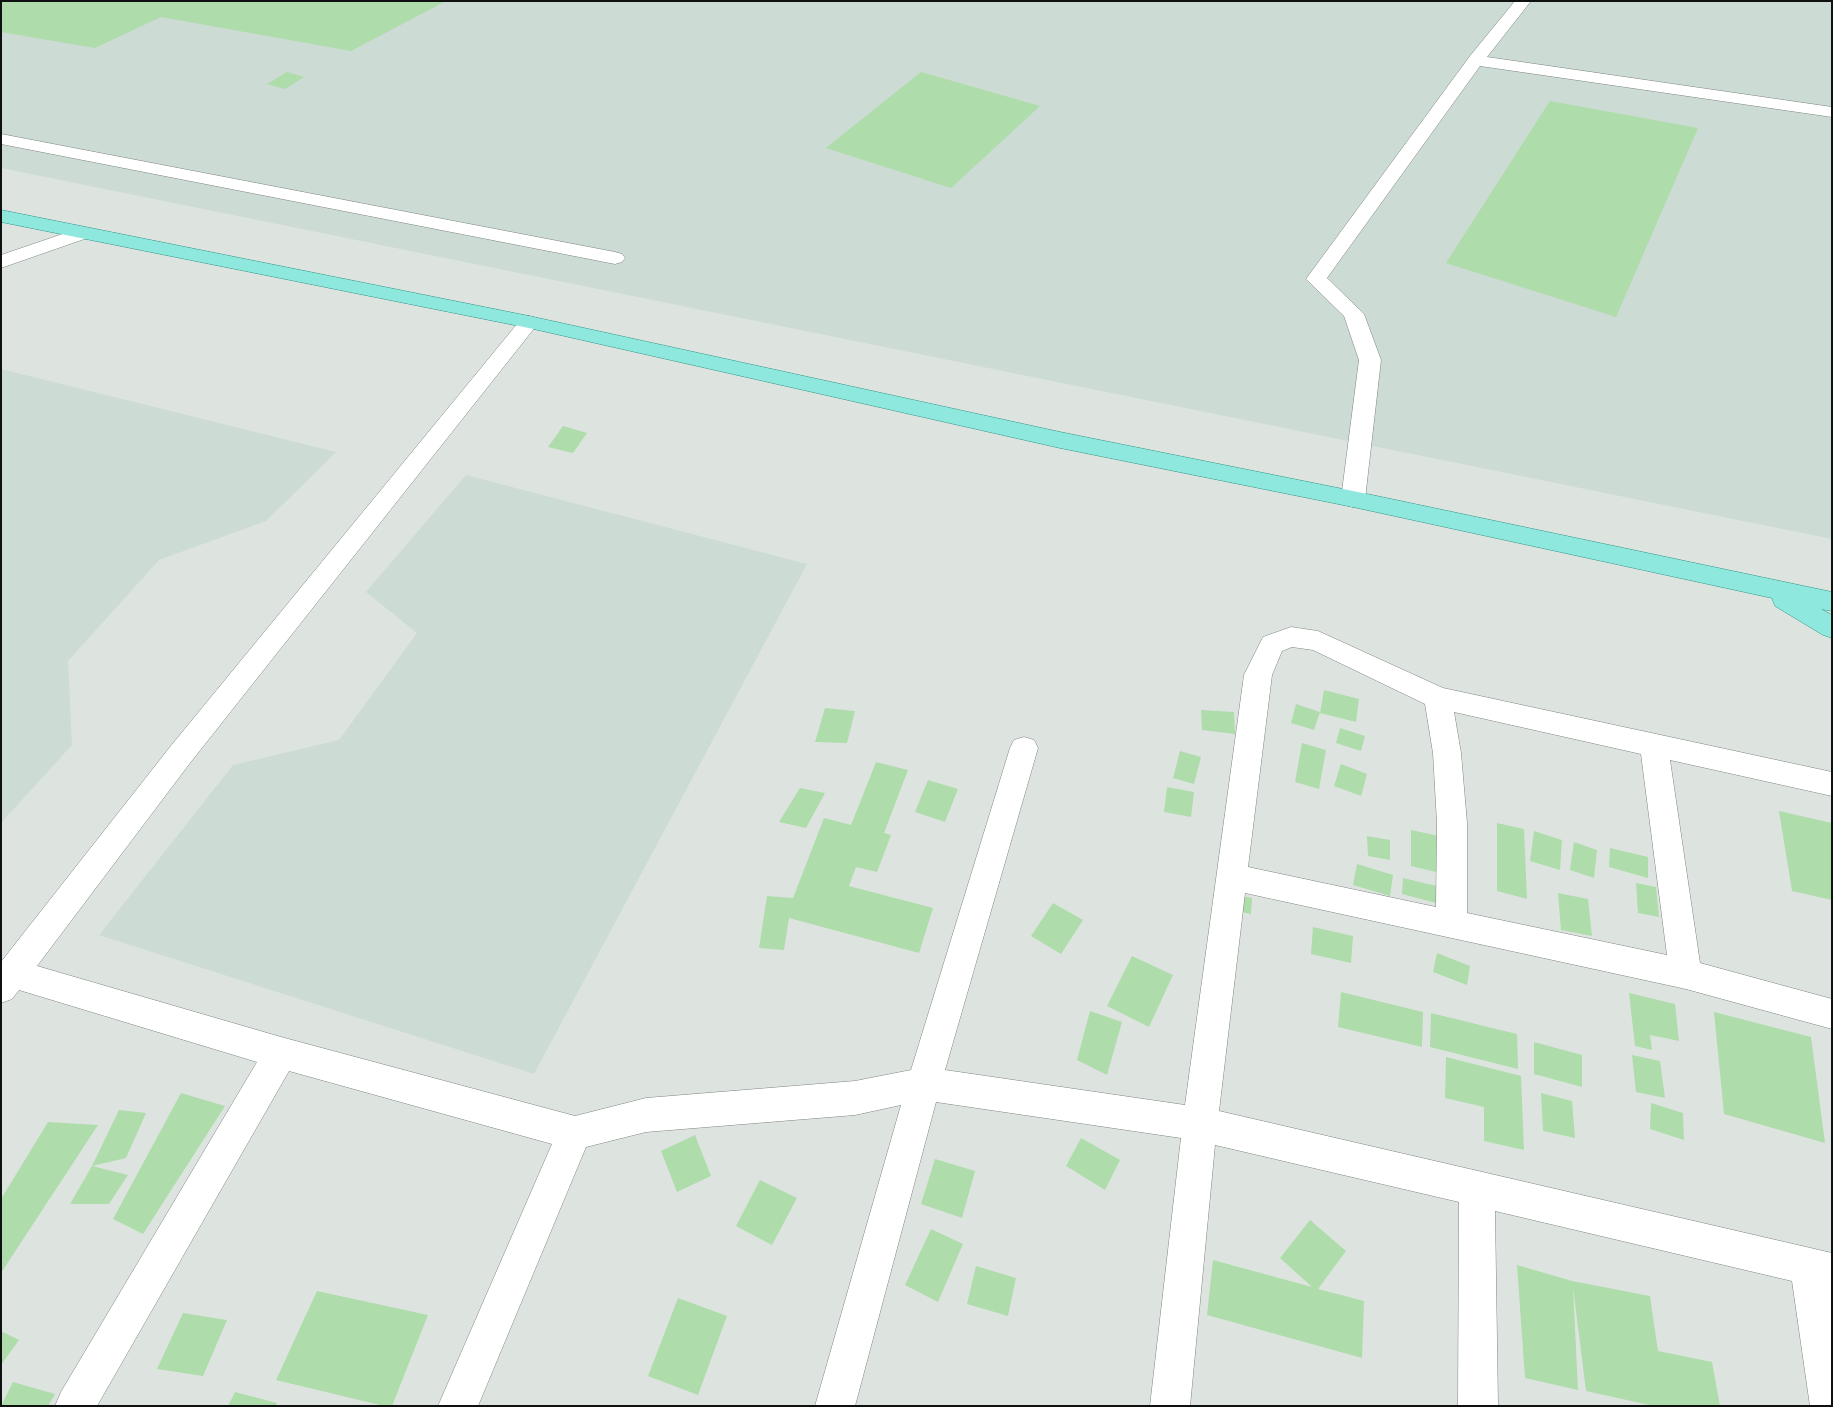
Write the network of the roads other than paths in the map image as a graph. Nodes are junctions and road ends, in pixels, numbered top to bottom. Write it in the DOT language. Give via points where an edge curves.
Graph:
graph roads {
  1 [pos="1522,1"];
  2 [pos="1476,60"];
  3 [pos="1832,112"];
  4 [pos="1,139"];
  5 [pos="1,216"];
  6 [pos="83,233"];
  7 [pos="615,258"];
  8 [pos="1,262"];
  9 [pos="530,322"];
  10 [pos="1353,500"];
  11 [pos="1766,588"];
  12 [pos="1832,602"];
  13 [pos="1832,628"];
  14 [pos="1438,698"];
  15 [pos="1654,745"];
  16 [pos="1024,748"];
  17 [pos="1832,784"];
  18 [pos="1232,878"];
  19 [pos="1451,923"];
  20 [pos="1686,974"];
  21 [pos="6,981"];
  22 [pos="1832,1014"];
  23 [pos="280,1053"];
  24 [pos="924,1084"];
  25 [pos="1200,1124"];
  26 [pos="575,1133"];
  27 [pos="1477,1189"];
  28 [pos="1820,1269"];
  29 [pos="75,1406"];
  30 [pos="458,1406"];
  31 [pos="835,1406"];
  32 [pos="1170,1406"];
  33 [pos="1478,1406"];
  34 [pos="1830,1406"];
  1 -- 2 [label="street"];
  2 -- 3 [label="street"];
  2 -- 10 [label="street" via="1316,279 1354,314 1370,360"];
  4 -- 7 [label="street"];
  5 -- 6 [label="main road"];
  6 -- 8 [label="street"];
  6 -- 9 [label="main road"];
  9 -- 10 [label="main road" via="1060,440"];
  9 -- 21 [label="street" via="180,755"];
  10 -- 11 [label="main road"];
  11 -- 12 [label="main road"];
  11 -- 13 [label="main road"];
  14 -- 15 [label="street"];
  14 -- 18 [label="street" via="1318,641 1291,637 1272,644 1258,676"];
  14 -- 19 [label="street" via="1448,753 1452,823"];
  15 -- 17 [label="street"];
  15 -- 20 [label="street"];
  16 -- 24 [label="street"];
  18 -- 19 [label="street"];
  18 -- 25 [label="street"];
  19 -- 20 [label="street"];
  20 -- 22 [label="street"];
  21 -- 23 [label="street"];
  23 -- 26 [label="street"];
  23 -- 29 [label="street"];
  24 -- 25 [label="street"];
  24 -- 26 [label="street" via="856,1098 646,1115"];
  24 -- 31 [label="street"];
  25 -- 27 [label="street"];
  25 -- 32 [label="street"];
  26 -- 30 [label="street"];
  27 -- 28 [label="street"];
  27 -- 33 [label="street"];
  28 -- 34 [label="street"];
}
